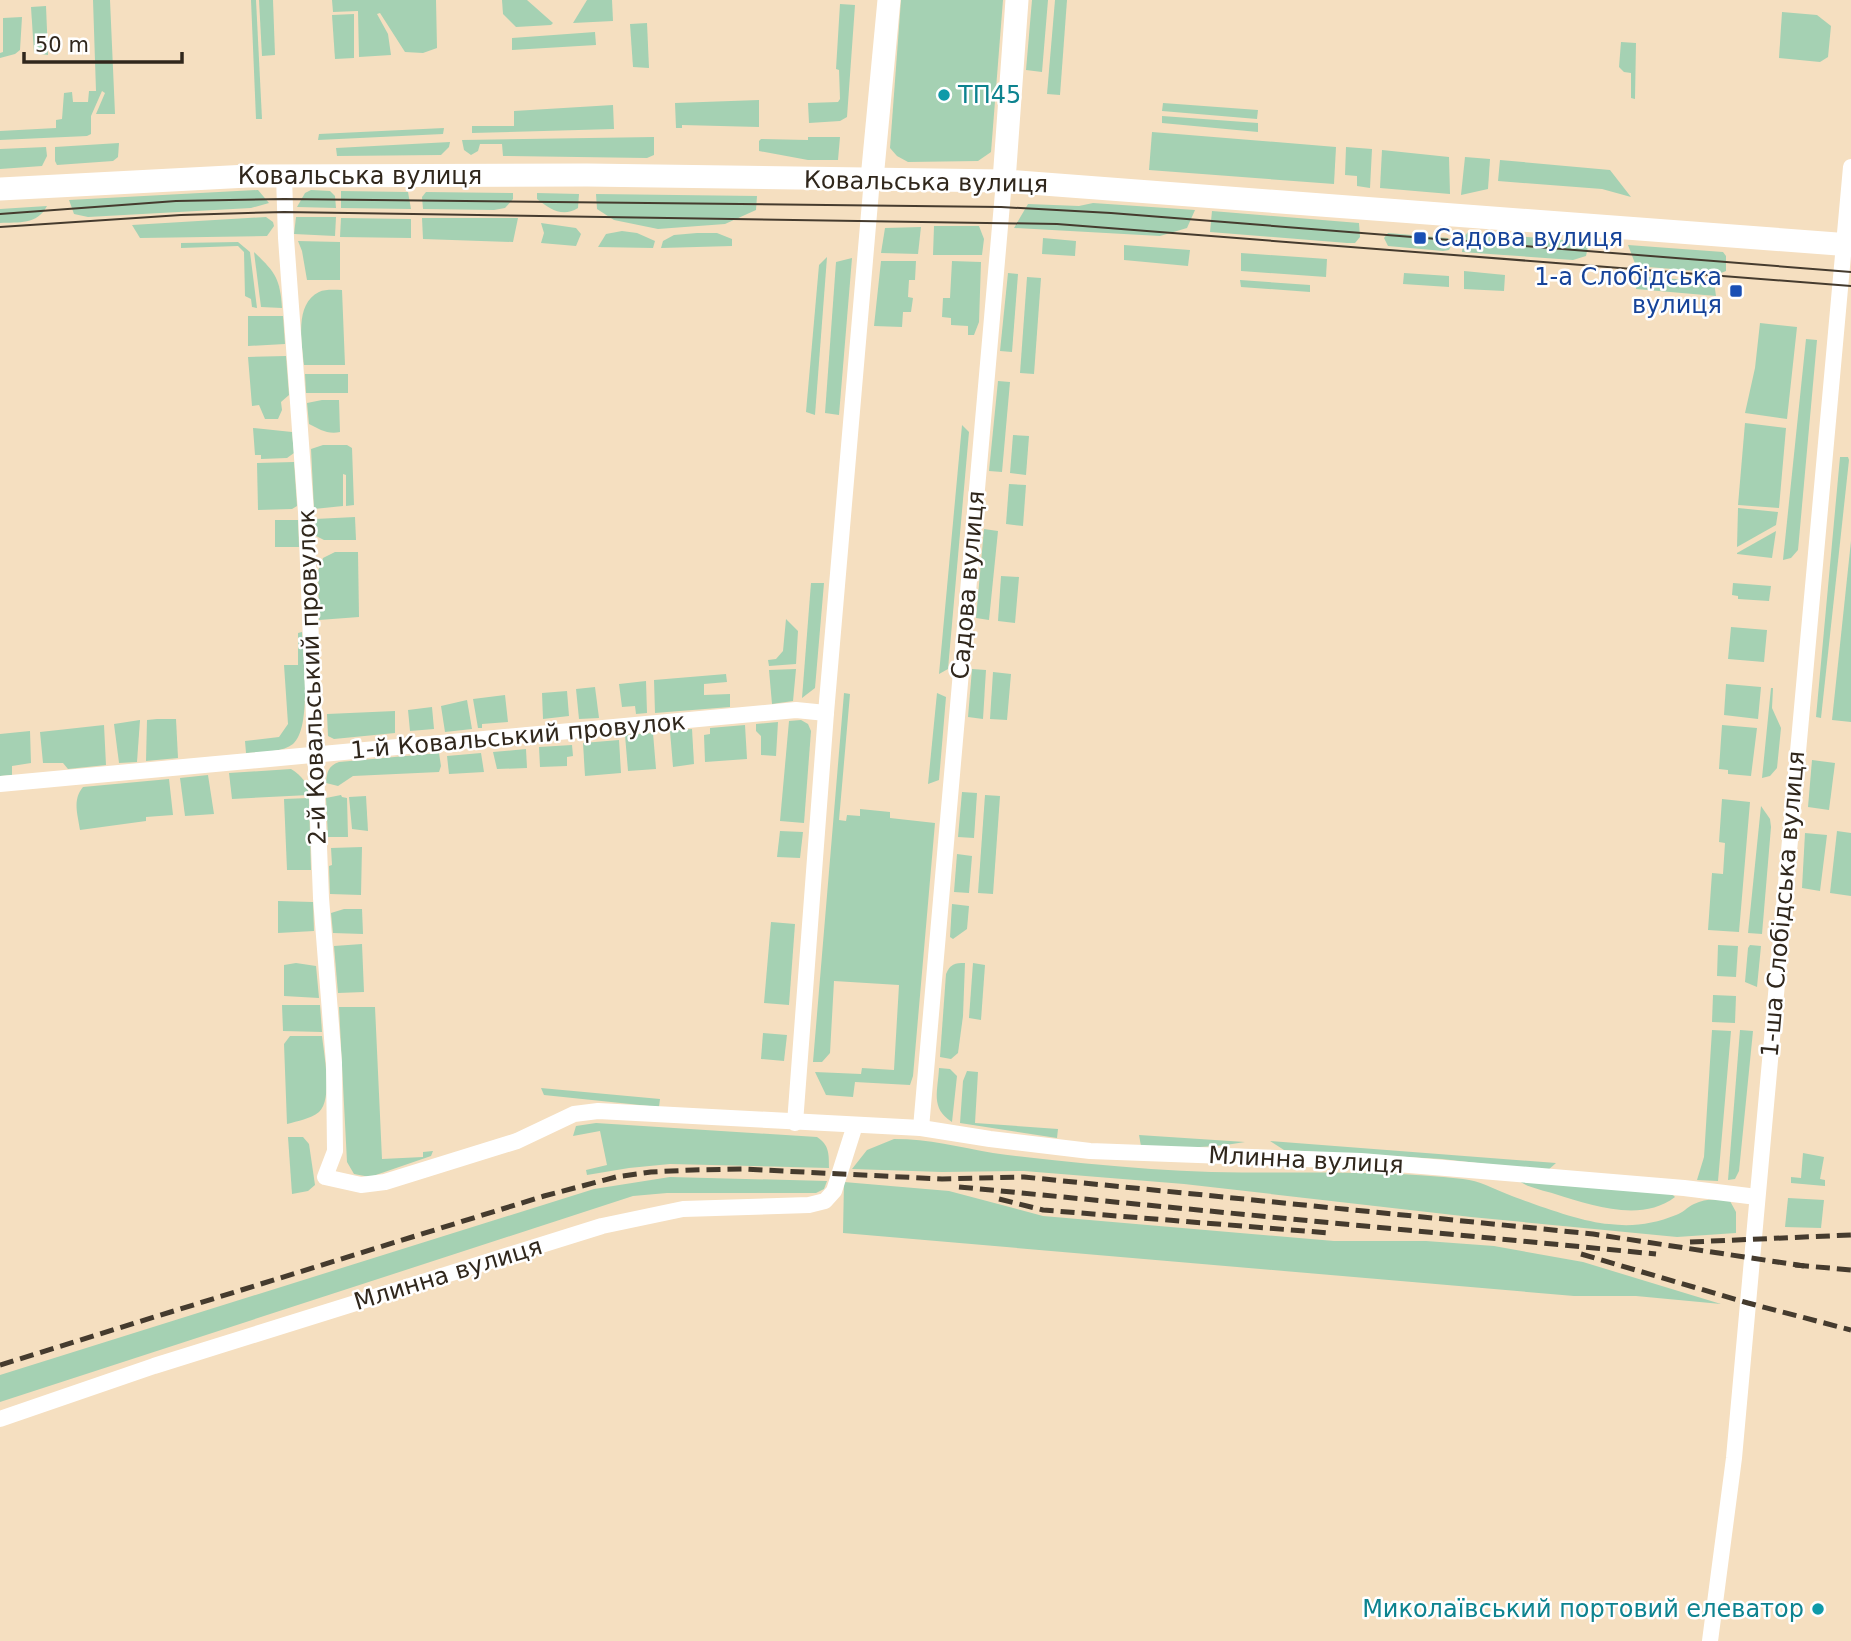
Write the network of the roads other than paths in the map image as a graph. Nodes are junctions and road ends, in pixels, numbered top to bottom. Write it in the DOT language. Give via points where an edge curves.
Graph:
graph roads {
  1 [pos="889,0"];
  2 [pos="1017,0"];
  3 [pos="1851,167"];
  4 [pos="284,176"];
  5 [pos="872,179"];
  6 [pos="1004,181"];
  7 [pos="0,188"];
  8 [pos="1847,245"];
  9 [pos="826,713"];
  10 [pos="316,755"];
  11 [pos="0,784"];
  12 [pos="795,1123"];
  13 [pos="855,1125"];
  14 [pos="921,1128"];
  15 [pos="326,1177"];
  16 [pos="1757,1197"];
  17 [pos="0,1419"];
  18 [pos="1710,1641"];
  1 -- 5 [label="street"];
  2 -- 6 [label="street, Садова вулиця"];
  3 -- 8 [label="street, 1-ша Слобідська вулиця"];
  4 -- 5 [label="street, Ковальська вулиця"];
  4 -- 7 [label="street, Ковальська вулиця"];
  4 -- 10 [label="street, 2-й Ковальський провулок"];
  5 -- 6 [label="street, Ковальська вулиця"];
  5 -- 9 [label="street"];
  6 -- 8 [label="street, Ковальська вулиця"];
  6 -- 14 [label="street, Садова вулиця"];
  8 -- 16 [label="street, 1-ша Слобідська вулиця"];
  9 -- 10 [label="street, 1-й Ковальський провулок" via="796,710"];
  9 -- 12 [label="street"];
  10 -- 11 [label="street, 1-й Ковальський провулок"];
  10 -- 15 [label="street, 2-й Ковальський провулок" via="335,1110 335,1151"];
  12 -- 13 [label="street, Млинна вулиця"];
  12 -- 15 [label="street, Млинна вулиця" via="586,1111 517,1140 386,1182 361,1185"];
  13 -- 14 [label="street, Млинна вулиця"];
  13 -- 17 [label="street, Млинна вулиця" via="834,1191 825,1201 683,1209 602,1226"];
  14 -- 16 [label="street, Млинна вулиця" via="1090,1151 1361,1161"];
  16 -- 18 [label="street, 1-ша Слобідська вулиця" via="1734,1458"];
}
